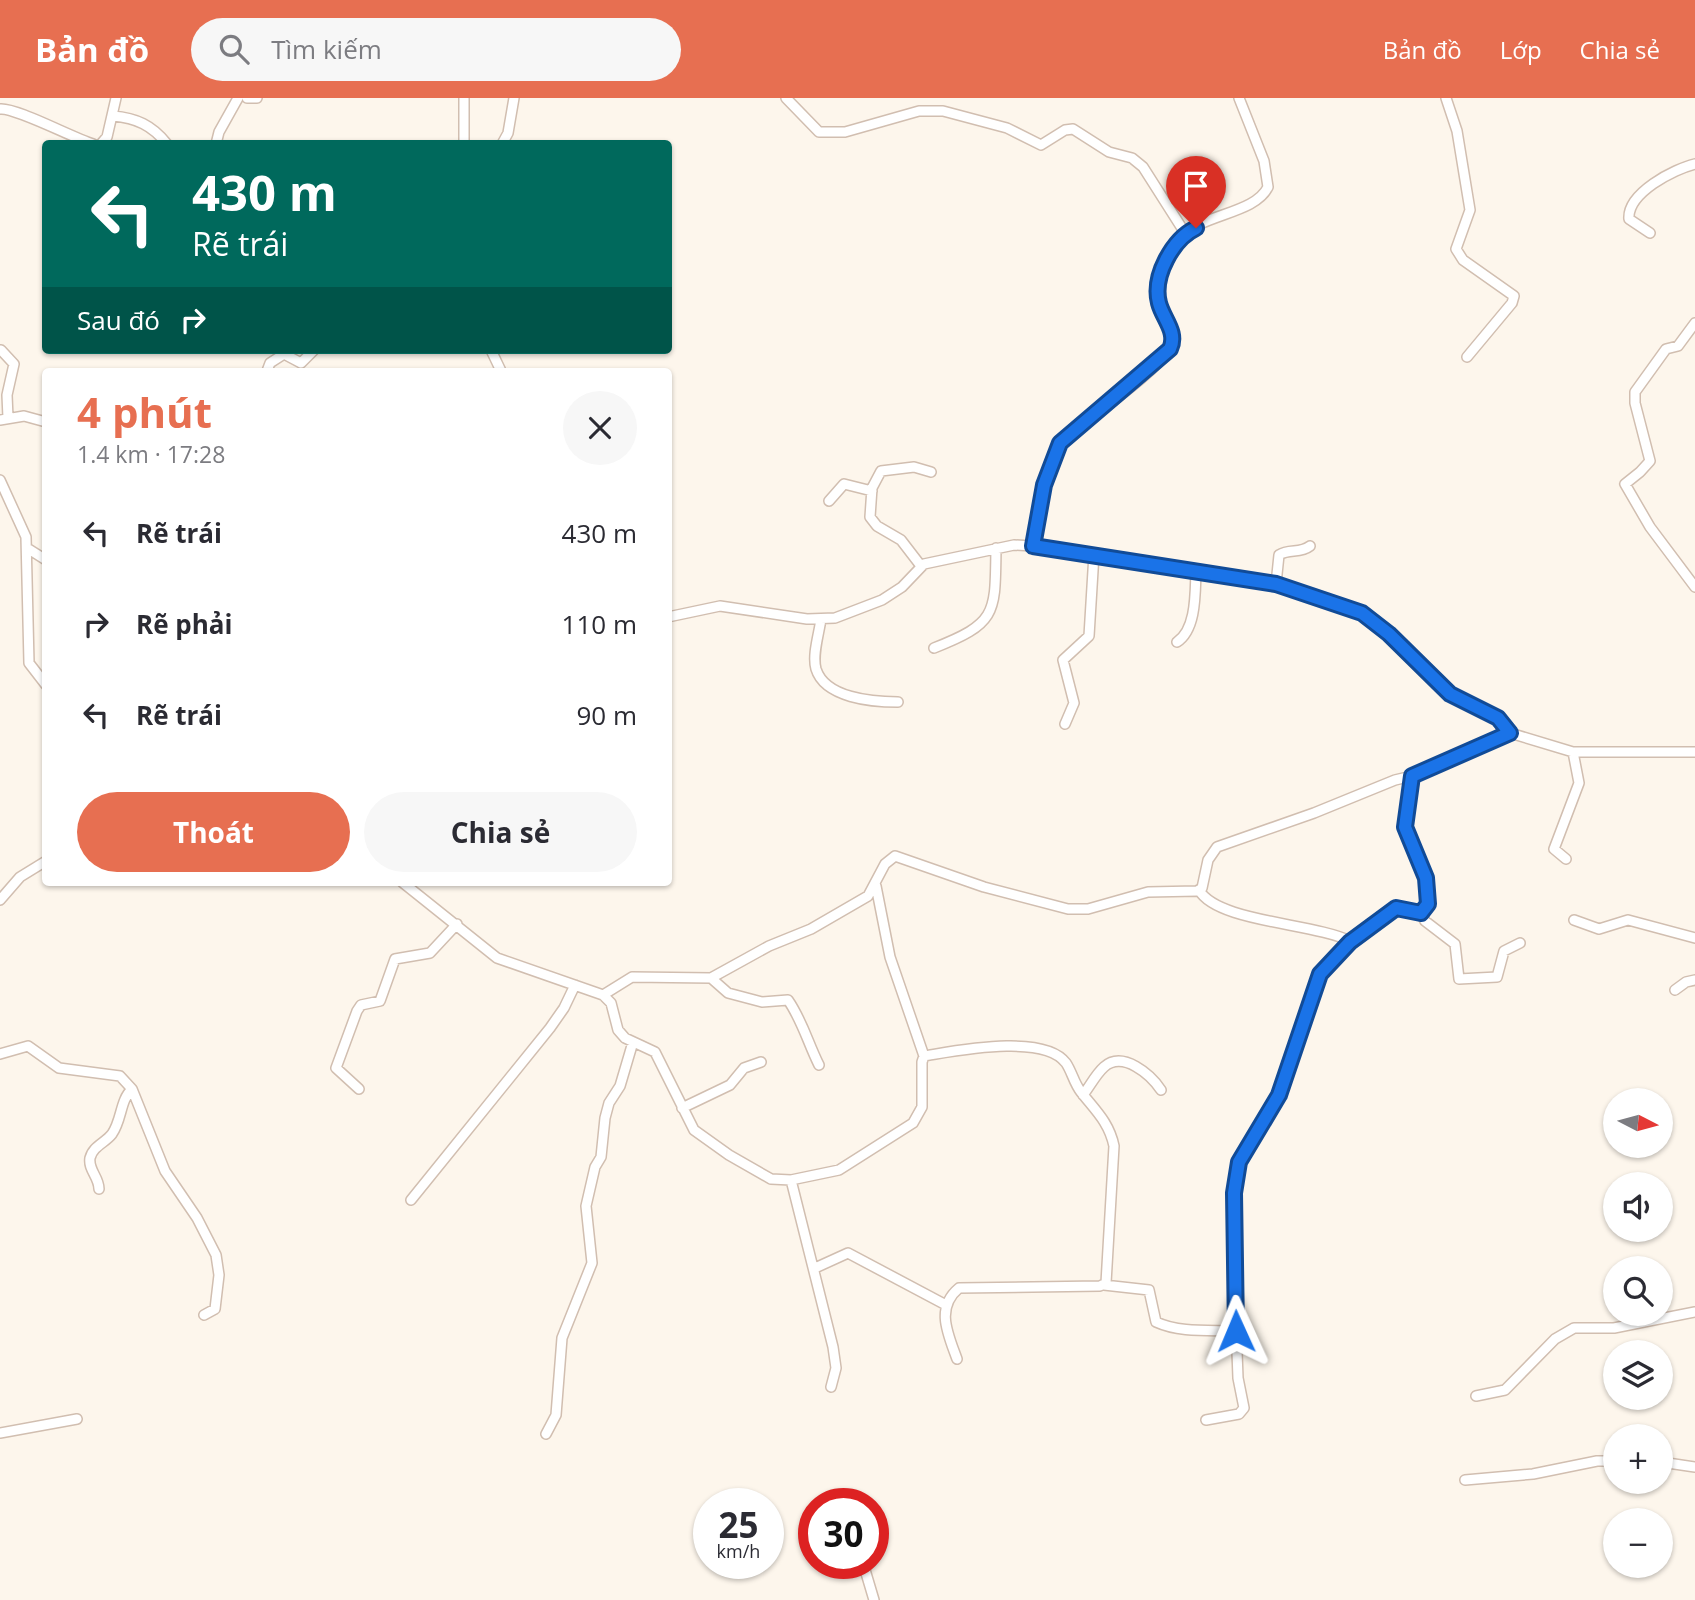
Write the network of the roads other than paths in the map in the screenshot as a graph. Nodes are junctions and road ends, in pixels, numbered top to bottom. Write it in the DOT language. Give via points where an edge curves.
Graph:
graph roads {
  1 [pos="116,98"];
  2 [pos="238,98"];
  3 [pos="247,98"];
  4 [pos="257,98"];
  5 [pos="464,98"];
  6 [pos="514,98"];
  7 [pos="786,98"];
  8 [pos="1239,98"];
  9 [pos="1446,98"];
  10 [pos="2,105"];
  11 [pos="113,116"];
  12 [pos="84,140"];
  13 [pos="103,140"];
  14 [pos="164,140"];
  15 [pos="217,140"];
  16 [pos="464,140"];
  17 [pos="504,140"];
  18 [pos="1695,164"];
  19 [pos="1185,233"];
  20 [pos="1650,233"];
  21 [pos="1695,323"];
  22 [pos="1,350"];
  23 [pos="285,354"];
  24 [pos="285,354"];
  25 [pos="310,354"];
  26 [pos="1467,357"];
  27 [pos="268,368"];
  28 [pos="4,419"];
  29 [pos="42,421"];
  30 [pos="931,472"];
  31 [pos="0,480"];
  32 [pos="872,491"];
  33 [pos="829,501"];
  34 [pos="5,502"];
  35 [pos="1033,546"];
  36 [pos="1310,546"];
  37 [pos="27,548"];
  38 [pos="996,548"];
  39 [pos="1094,554"];
  40 [pos="42,557"];
  41 [pos="921,566"];
  42 [pos="1196,571"];
  43 [pos="1276,584"];
  44 [pos="1695,587"];
  45 [pos="672,616"];
  46 [pos="821,620"];
  47 [pos="1177,642"];
  48 [pos="934,648"];
  49 [pos="42,680"];
  50 [pos="898,702"];
  51 [pos="1065,724"];
  52 [pos="1510,733"];
  53 [pos="1573,752"];
  54 [pos="1695,752"];
  55 [pos="1412,776"];
  56 [pos="1566,859"];
  57 [pos="42,863"];
  58 [pos="407,886"];
  59 [pos="876,886"];
  60 [pos="1199,890"];
  61 [pos="0,900"];
  62 [pos="1421,913"];
  63 [pos="1574,920"];
  64 [pos="457,924"];
  65 [pos="1695,938"];
  66 [pos="1350,942"];
  67 [pos="1520,943"];
  68 [pos="711,978"];
  69 [pos="1695,981"];
  70 [pos="575,985"];
  71 [pos="1675,990"];
  72 [pos="603,995"];
  73 [pos="633,1042"];
  74 [pos="0,1054"];
  75 [pos="924,1056"];
  76 [pos="761,1062"];
  77 [pos="819,1065"];
  78 [pos="132,1089"];
  79 [pos="359,1089"];
  80 [pos="1161,1090"];
  81 [pos="1083,1095"];
  82 [pos="682,1108"];
  83 [pos="791,1180"];
  84 [pos="99,1189"];
  85 [pos="411,1200"];
  86 [pos="815,1268"];
  87 [pos="1104,1285"];
  88 [pos="946,1305"];
  89 [pos="1695,1312"];
  90 [pos="204,1315"];
  91 [pos="1236,1331"];
  92 [pos="957,1359"];
  93 [pos="831,1387"];
  94 [pos="1476,1396"];
  95 [pos="77,1419"];
  96 [pos="1206,1420"];
  97 [pos="0,1433"];
  98 [pos="546,1434"];
  99 [pos="1603,1461"];
  100 [pos="1673,1464"];
  101 [pos="1695,1467"];
  102 [pos="1465,1480"];
  103 [pos="868,1579"];
  104 [pos="874,1600"];
  1 -- 11 [label="street"];
  2 -- 15 [label="street"];
  3 -- 4 [label="street"];
  5 -- 16 [label="street"];
  6 -- 17 [label="street"];
  7 -- 19 [label="street" via="823,133 845,132 931,110 1007,128 1041,145 1073,129 1099,147 1137,162"];
  8 -- 19 [label="street" via="1264,161 1268,187 1256,201"];
  9 -- 26 [label="street" via="1457,131 1471,210 1455,249 1463,260 1514,296"];
  10 -- 12 [label="street"];
  11 -- 13 [label="street"];
  11 -- 14 [label="street" via="142,122"];
  18 -- 20 [label="street" via="1677,168 1630,208 1629,219"];
  19 -- 35 [label="street" via="1166,261 1158,287 1158,301 1173,335 1170,349 1060,443 1044,485"];
  21 -- 44 [label="street" via="1678,346 1666,349 1635,392 1650,461 1625,484"];
  22 -- 28 [label="street" via="14,363"];
  23 -- 25 [label="street" via="301,363"];
  24 -- 27 [label="street"];
  28 -- 29 [label="street" via="24,416"];
  30 -- 32 [label="street" via="914,467 885,470 878,473"];
  31 -- 34 [label="street"];
  32 -- 33 [label="street" via="844,484"];
  32 -- 41 [label="street" via="870,517 901,540"];
  34 -- 37 [label="street" via="23,529"];
  35 -- 38 [label="street"];
  35 -- 39 [label="street"];
  36 -- 43 [label="street" via="1279,555"];
  37 -- 40 [label="street"];
  37 -- 49 [label="street" via="29,663"];
  38 -- 41 [label="street"];
  38 -- 48 [label="street" via="995,599 988,617"];
  39 -- 42 [label="street"];
  39 -- 51 [label="street" via="1089,636 1063,660 1074,703"];
  41 -- 46 [label="street" via="882,600"];
  42 -- 43 [label="street"];
  42 -- 47 [label="street" via="1193,610 1186,633"];
  43 -- 52 [label="street" via="1362,613 1450,694 1492,713"];
  45 -- 46 [label="street" via="726,607"];
  46 -- 50 [label="street" via="815,664 825,683 864,700"];
  52 -- 53 [label="street"];
  52 -- 55 [label="street"];
  53 -- 54 [label="street"];
  53 -- 56 [label="street" via="1579,783 1554,849"];
  55 -- 60 [label="street" via="1217,847"];
  55 -- 62 [label="street" via="1405,827 1429,890 1428,904"];
  57 -- 61 [label="street" via="26,872"];
  58 -- 64 [label="street"];
  59 -- 60 [label="street" via="885,864 895,856 984,887 1068,909 1088,909 1148,892"];
  59 -- 68 [label="street" via="842,912"];
  59 -- 75 [label="street" via="890,957"];
  60 -- 66 [label="street" via="1207,902 1227,911 1329,933"];
  62 -- 66 [label="street" via="1400,907"];
  62 -- 67 [label="street" via="1455,944 1459,979 1497,977 1504,951"];
  63 -- 65 [label="street" via="1599,929 1628,920"];
  64 -- 70 [label="street" via="498,958"];
  64 -- 79 [label="street" via="430,953 395,959 380,1002 357,1010 336,1068"];
  66 -- 91 [label="street" via="1315,984 1285,1081 1239,1162 1234,1193"];
  68 -- 72 [label="street" via="632,977"];
  68 -- 77 [label="street" via="728,993 762,1002 788,1000 802,1021 804,1036"];
  69 -- 71 [label="street"];
  70 -- 72 [label="street"];
  70 -- 85 [label="street" via="543,1037"];
  72 -- 73 [label="street" via="611,1003 618,1030"];
  73 -- 82 [label="street" via="655,1052"];
  73 -- 98 [label="street" via="620,1086 607,1109 601,1157 594,1167 586,1206 592,1263 562,1338 556,1415"];
  74 -- 78 [label="street" via="28,1046 59,1068 120,1076"];
  75 -- 81 [label="street" via="997,1047 1043,1051 1066,1063"];
  75 -- 83 [label="street" via="922,1107 913,1122 839,1170"];
  76 -- 82 [label="street" via="744,1068 730,1085"];
  78 -- 84 [label="street" via="112,1133 91,1156 90,1167"];
  78 -- 90 [label="street" via="162,1164 216,1255 215,1309"];
  80 -- 81 [label="street" via="1146,1071 1115,1063 1103,1068"];
  81 -- 87 [label="street" via="1107,1125 1114,1146"];
  82 -- 83 [label="street" via="699,1135 729,1155 771,1179"];
  83 -- 86 [label="street"];
  86 -- 88 [label="street" via="849,1253"];
  86 -- 93 [label="street" via="836,1359"];
  87 -- 88 [label="street" via="963,1287"];
  87 -- 91 [label="street" via="1149,1290 1156,1322 1162,1325"];
  88 -- 92 [label="street" via="946,1328"];
  89 -- 94 [label="street" via="1614,1328 1574,1328 1555,1339 1505,1390"];
  91 -- 96 [label="street" via="1244,1408 1239,1414"];
  95 -- 97 [label="street"];
  99 -- 102 [label="street"];
  100 -- 101 [label="street"];
  103 -- 104 [label="street"];
}
